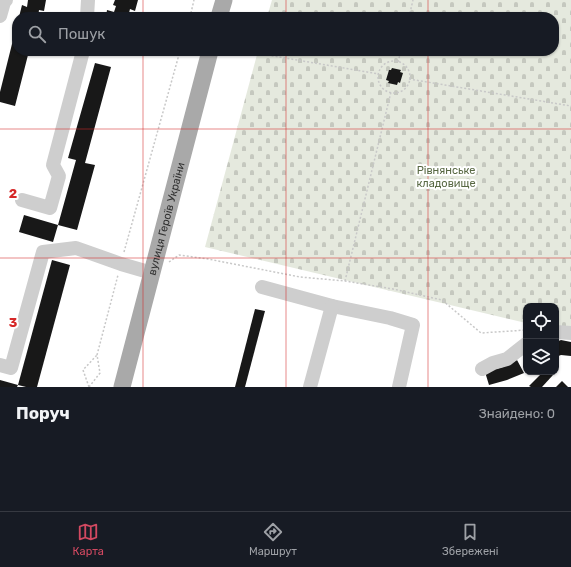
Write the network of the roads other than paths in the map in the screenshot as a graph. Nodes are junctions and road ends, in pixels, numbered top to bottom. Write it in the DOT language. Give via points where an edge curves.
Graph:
graph roads {
  1 [pos="6,0"];
  2 [pos="88,0"];
  3 [pos="224,0"];
  4 [pos="87,12"];
  5 [pos="220,12"];
  6 [pos="0,16"];
  7 [pos="83,56"];
  8 [pos="209,56"];
  9 [pos="22,200"];
  10 [pos="152,273"];
  11 [pos="262,287"];
  12 [pos="332,306"];
  13 [pos="559,332"];
  14 [pos="571,333"];
  15 [pos="523,346"];
  16 [pos="0,365"];
  17 [pos="482,369"];
  18 [pos="122,387"];
  19 [pos="310,387"];
  20 [pos="399,387"];
  1 -- 6 [label="lane"];
  2 -- 4 [label="lane"];
  3 -- 5 [label="main road"];
  7 -- 9 [label="lane" via="53,165 59,176 50,208"];
  8 -- 10 [label="main road, вулиця Героїв України"];
  10 -- 16 [label="lane" via="76,248 43,252 11,368"];
  10 -- 18 [label="main road, вулиця Героїв України"];
  11 -- 12 [label="lane"];
  12 -- 19 [label="lane"];
  12 -- 20 [label="lane" via="413,325"];
  13 -- 14 [label="lane"];
  15 -- 17 [label="lane" via="507,359"];
}
